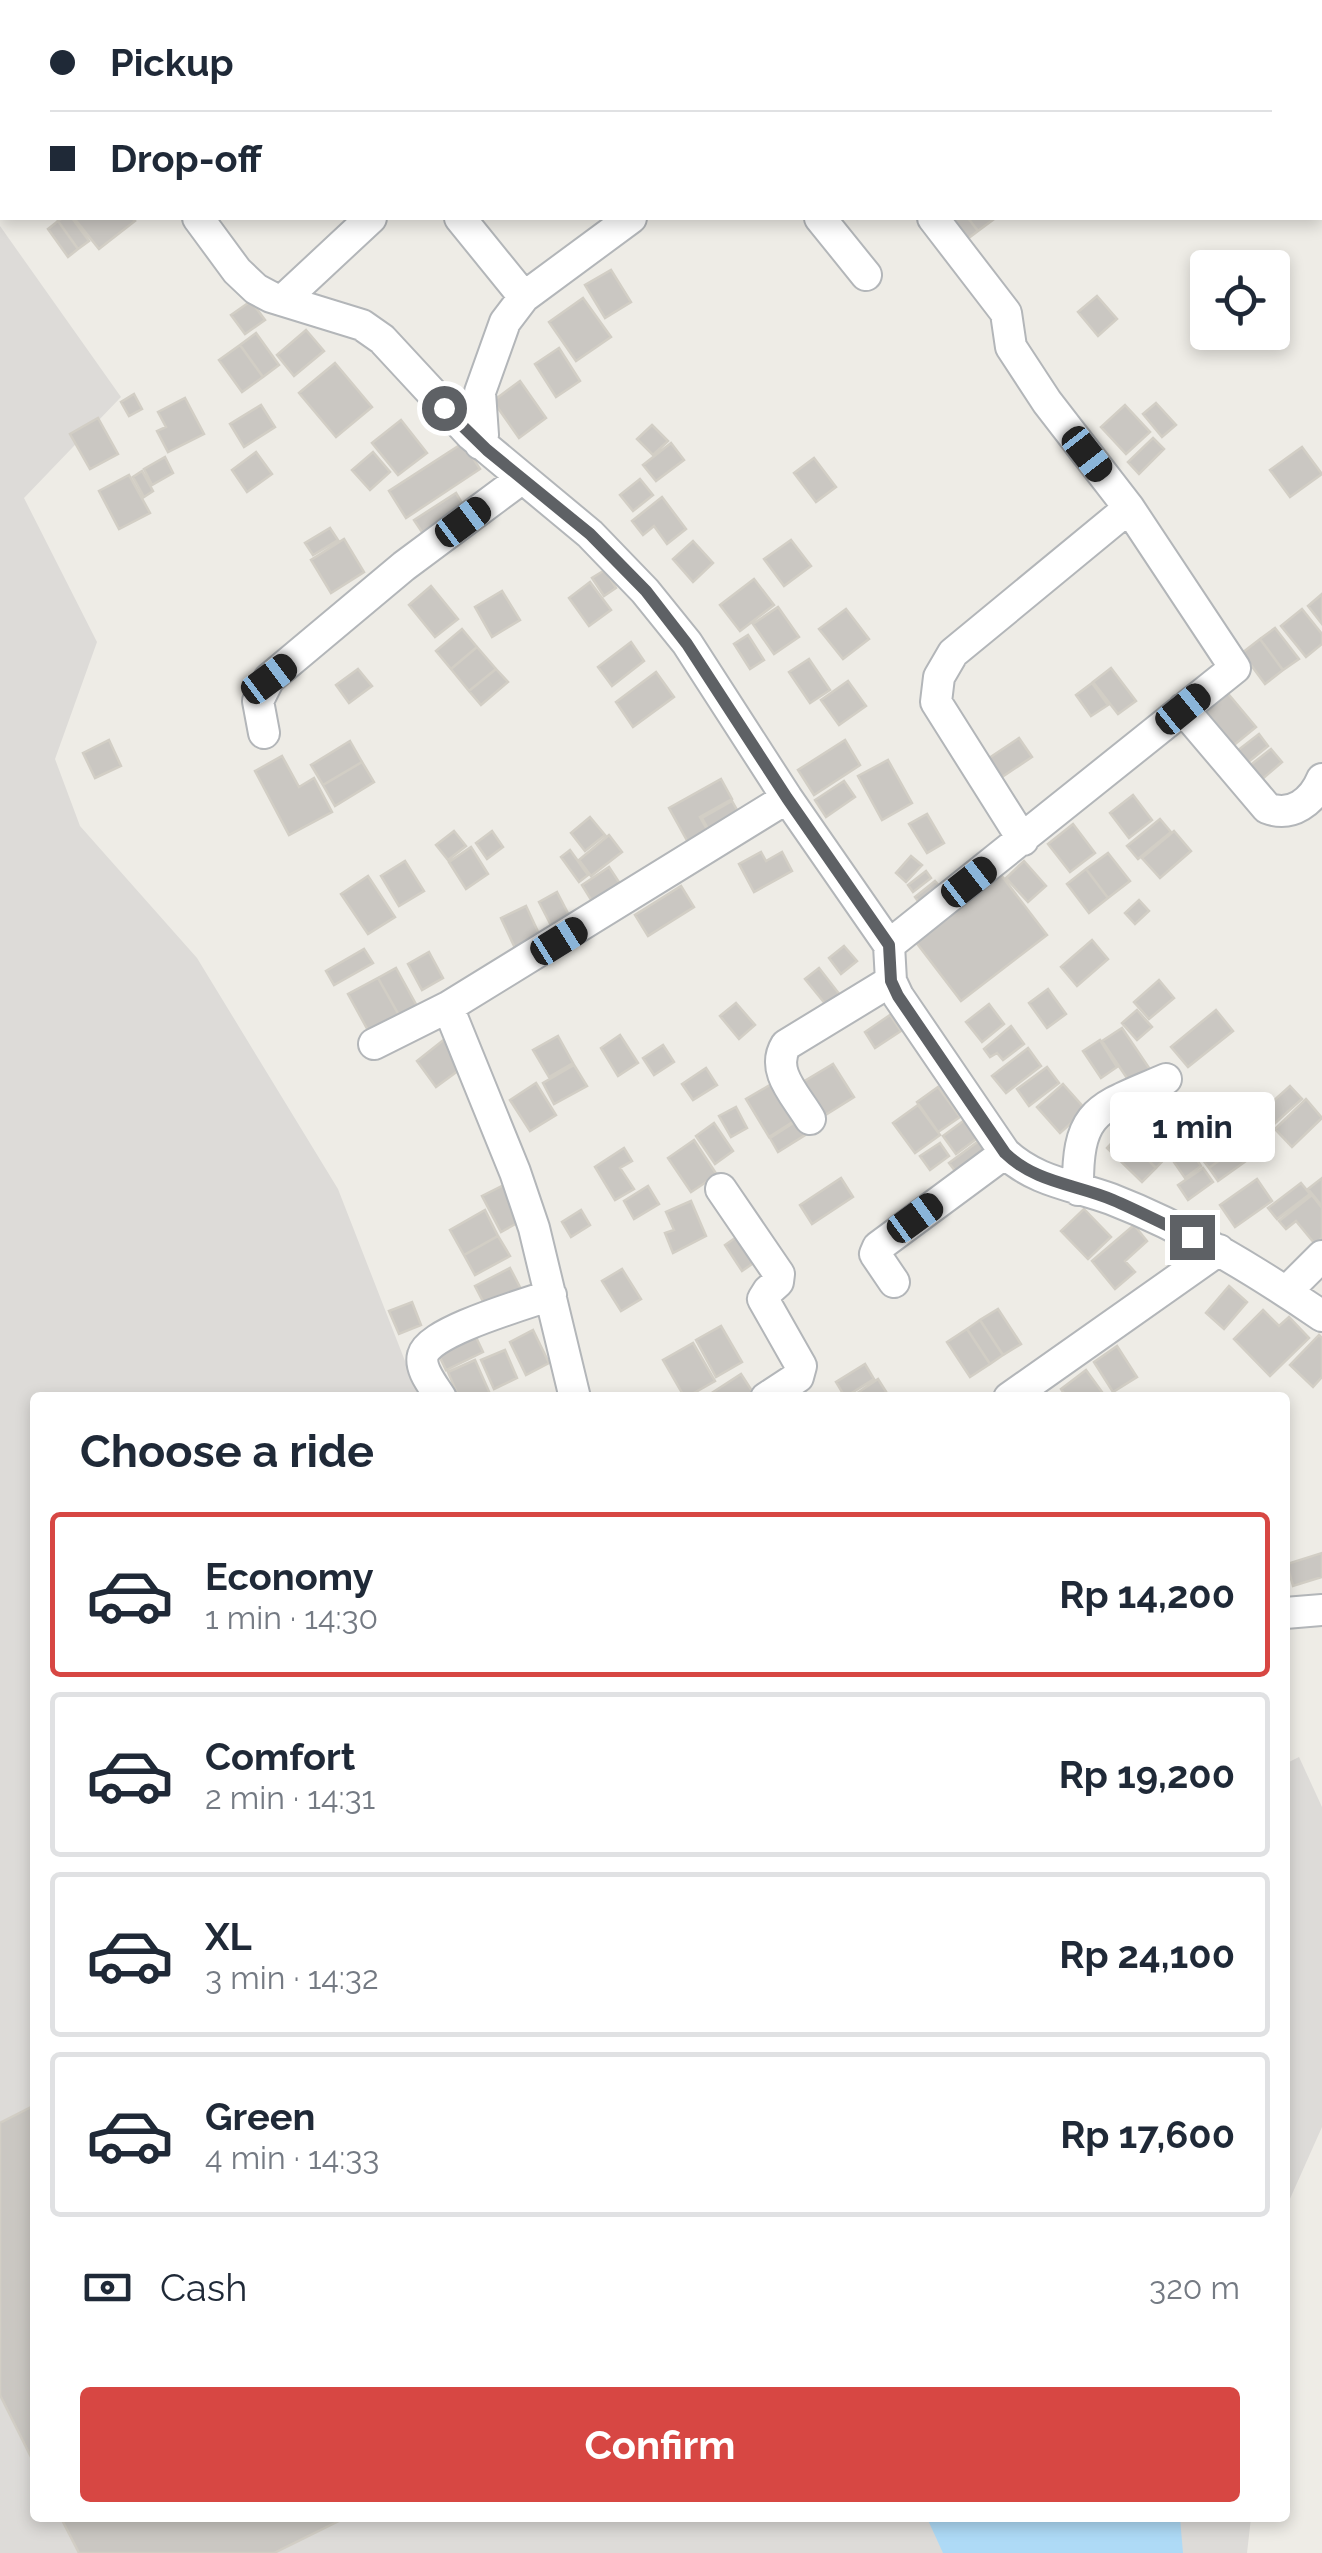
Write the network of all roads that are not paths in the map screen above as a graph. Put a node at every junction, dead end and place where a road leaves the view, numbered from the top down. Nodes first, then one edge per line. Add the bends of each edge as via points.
1 (200, 220) edge
2 (369, 220) edge
3 (462, 220) edge
4 (628, 220) edge
5 (822, 220) edge
6 (935, 220) edge
7 (866, 274) dead end
8 (524, 298) junction
9 (283, 300) junction
10 (480, 444) junction
11 (521, 479) junction
12 (1130, 508) junction
13 (1183, 709) junction
14 (264, 734) dead end
15 (1322, 779) edge
16 (787, 798) junction
17 (1023, 840) junction
18 (889, 945) junction
19 (891, 981) junction
20 (448, 1007) junction
21 (374, 1044) dead end
22 (1166, 1079) dead end
23 (810, 1119) dead end
24 (1005, 1153) junction
25 (722, 1188) dead end
26 (1078, 1190) junction
27 (1219, 1250) junction
28 (1322, 1256) edge
29 (894, 1282) dead end
30 (1286, 1292) junction
31 (551, 1296) junction
32 (1322, 1316) edge
33 (437, 1392) edge
34 (574, 1392) edge
35 (775, 1392) edge
36 (1018, 1392) edge
37 (1322, 1610) edge
38 (1290, 1613) edge

1 - 9 street via 256,289
2 - 9 street
3 - 8 street
4 - 8 street
5 - 7 street
6 - 12 street via 1006,312 1011,347 1047,402
8 - 10 street via 505,322 480,392
9 - 10 street via 362,325 382,339
10 - 11 street
11 - 14 street via 269,679 258,702
11 - 16 street via 590,534 646,591
12 - 13 street via 1235,668
12 - 17 street via 954,654 939,676 936,702
13 - 15 street via 1267,808 1278,812 1306,804
13 - 17 street
16 - 18 street
16 - 20 street
17 - 18 street
18 - 19 street
19 - 23 street via 786,1045 778,1066
19 - 24 street
20 - 21 street
20 - 31 street via 515,1172
22 - 26 street via 1095,1114 1080,1137
24 - 26 street via 1050,1182
24 - 29 street via 878,1247 879,1264
25 - 35 street via 779,1274 763,1299 801,1366 798,1377
26 - 27 street
27 - 30 street
27 - 36 street
28 - 30 street
30 - 32 street
31 - 33 street via 426,1346 421,1358
31 - 34 street
37 - 38 street

